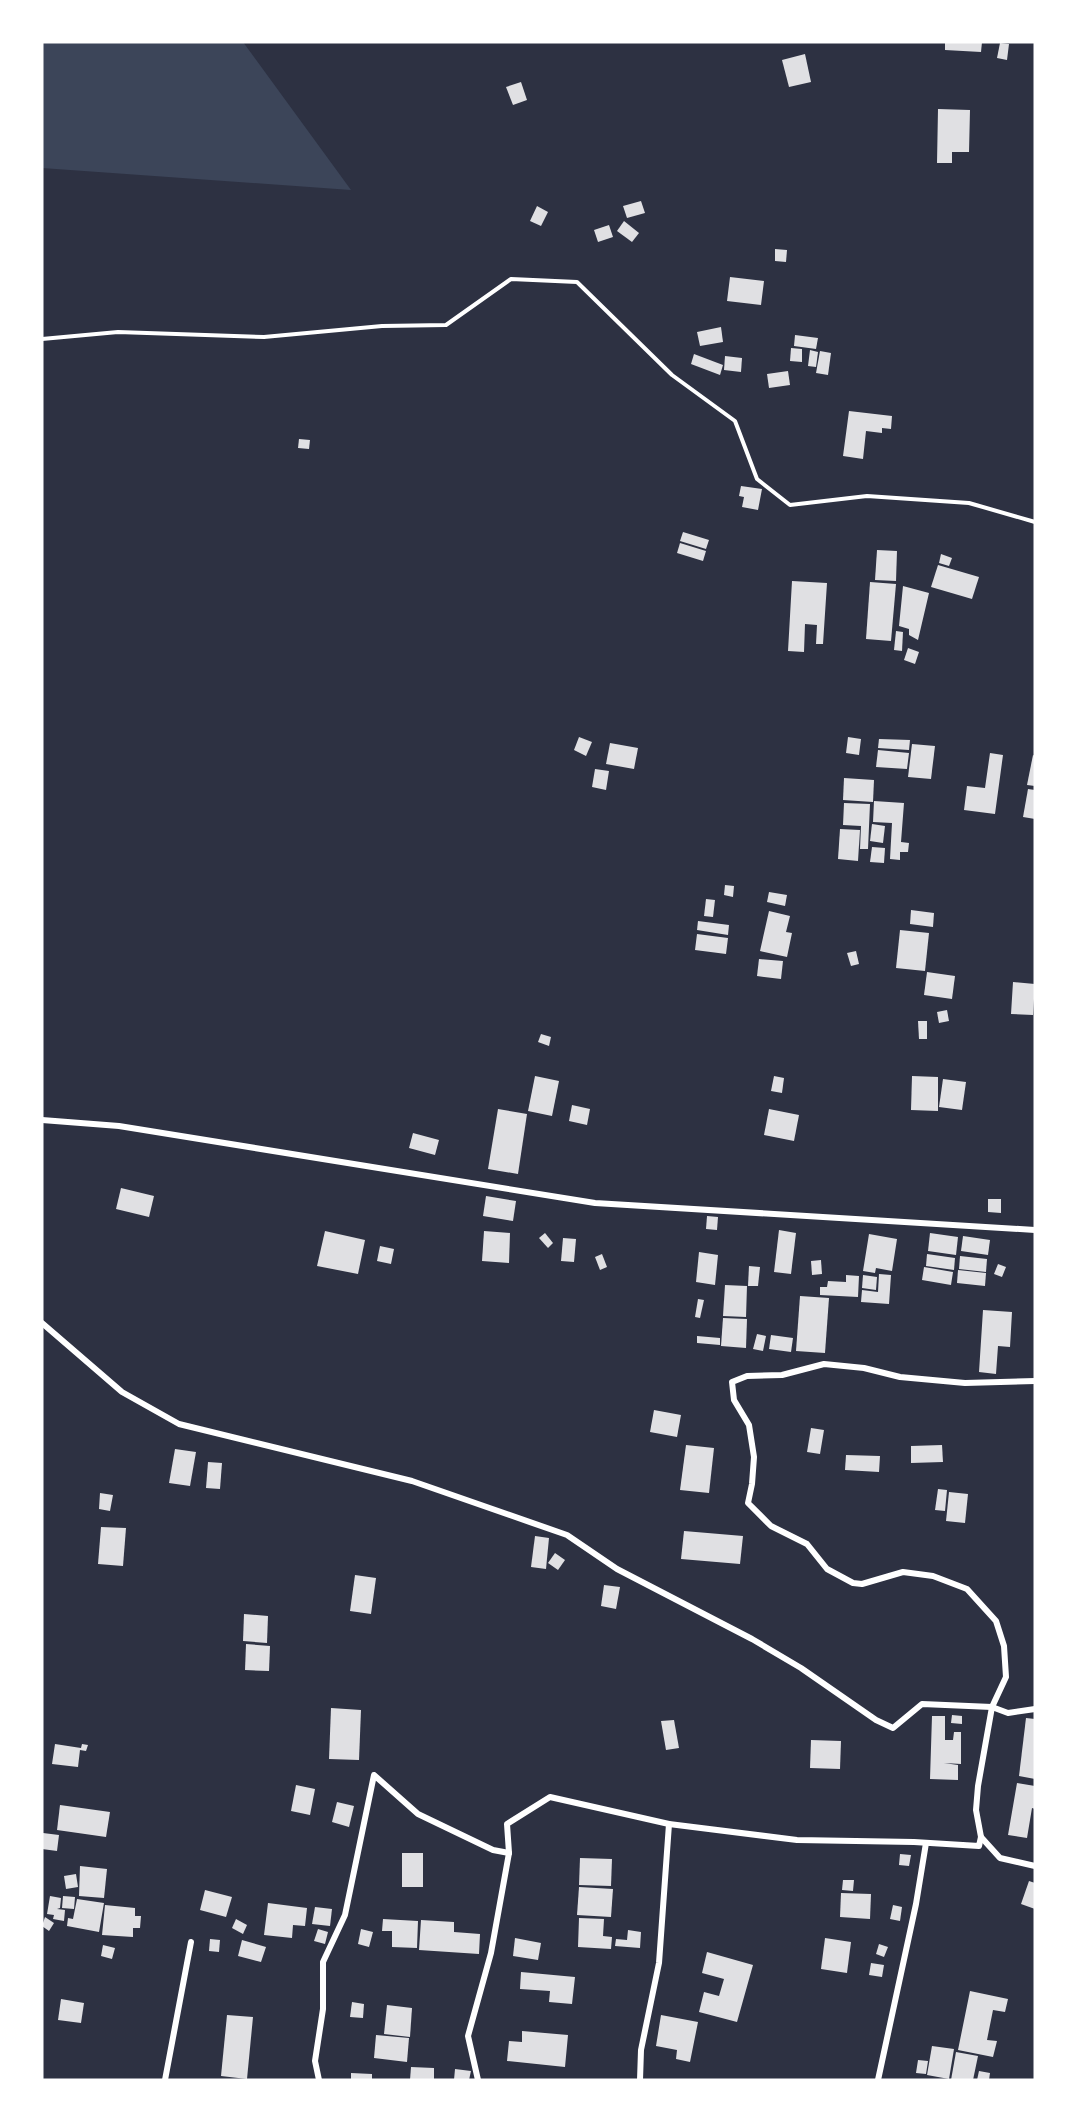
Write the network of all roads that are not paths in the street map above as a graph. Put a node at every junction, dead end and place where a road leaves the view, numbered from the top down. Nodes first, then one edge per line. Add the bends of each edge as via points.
1 (42, 1120) edge
2 (1035, 1230) edge
3 (42, 1323) edge
4 (1035, 1381) edge
5 (992, 1707) junction
6 (1035, 1709) edge
7 (669, 1824) junction
8 (981, 1837) junction
9 (926, 1843) junction
10 (508, 1853) junction
11 (1035, 1866) edge
12 (191, 1942) dead end
13 (165, 2080) edge
14 (319, 2080) edge
15 (478, 2080) edge
16 (640, 2080) edge
17 (878, 2080) edge

1 - 2 street via 119,1126 595,1203
3 - 5 street via 122,1392 179,1424 412,1481 567,1535 617,1569 801,1668 893,1728 921,1704
4 - 5 street via 965,1383 824,1364 782,1376 747,1376 732,1382 734,1400 749,1425 754,1457 748,1503 771,1526 807,1544 827,1569 853,1583 903,1572 933,1576 967,1589 996,1621 1004,1646 1006,1677
5 - 6 street via 1008,1713
5 - 8 street via 976,1810
7 - 9 street via 797,1840
7 - 10 street via 550,1797 507,1824
7 - 16 street via 658,1963 641,2050
8 - 9 street via 979,1846
8 - 11 street via 1000,1857
9 - 17 street
10 - 14 street via 493,1850 418,1814 374,1775 345,1915 323,1962 323,2009 315,2061
10 - 15 street via 491,1953 468,2036
12 - 13 street

